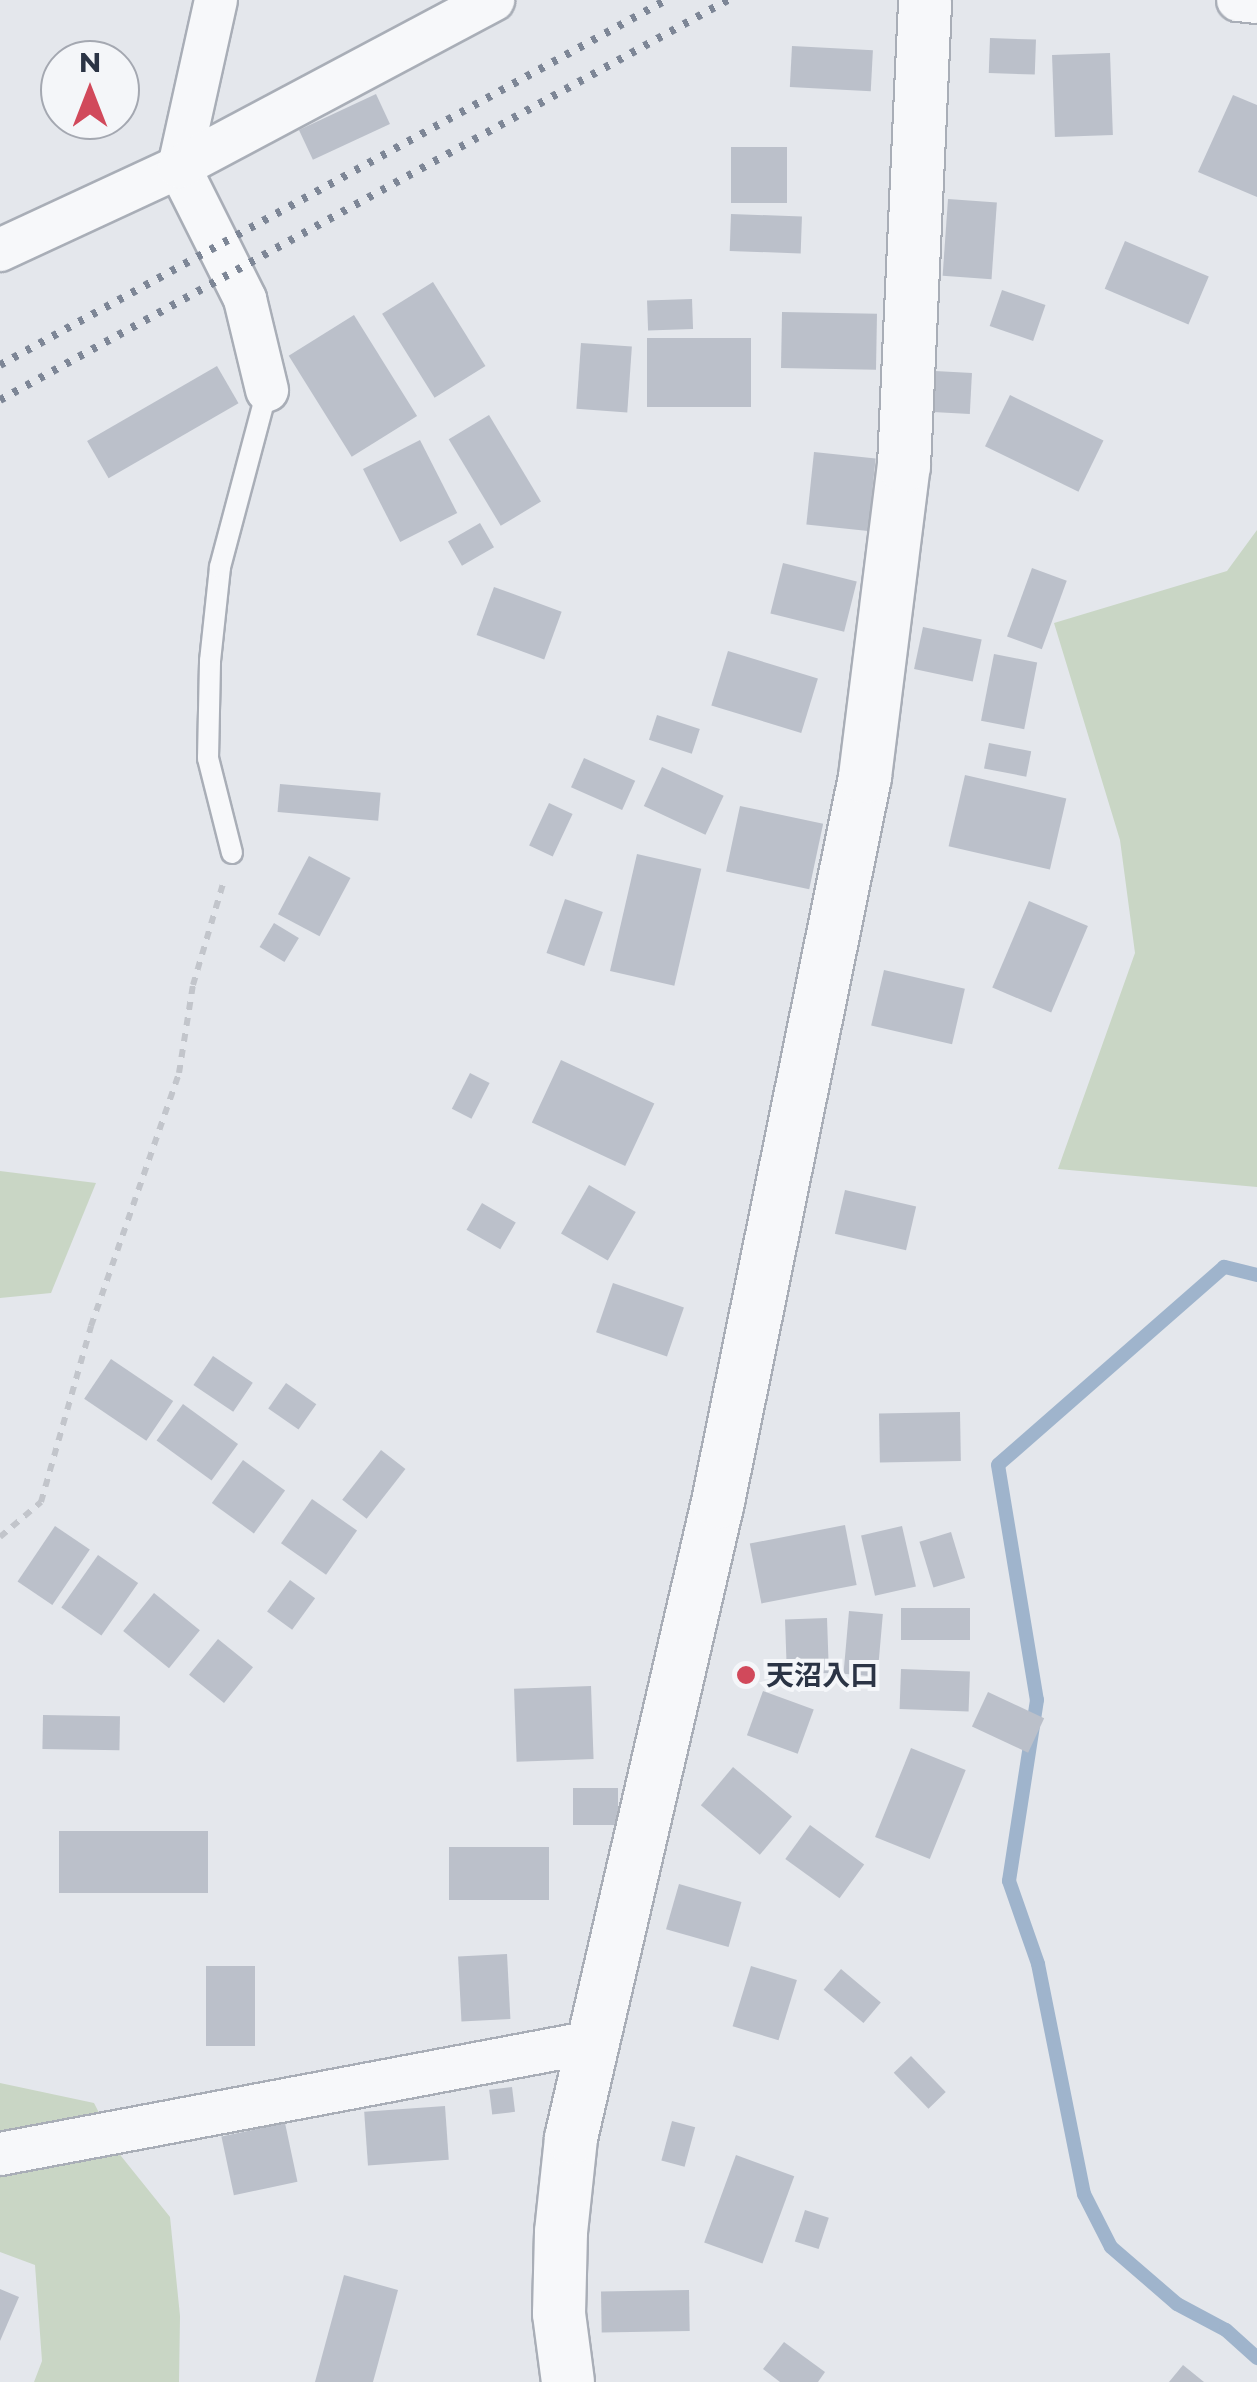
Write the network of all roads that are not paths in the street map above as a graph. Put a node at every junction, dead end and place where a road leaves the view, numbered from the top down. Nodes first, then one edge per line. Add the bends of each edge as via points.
1 (216, 0) edge
2 (492, 0) edge
3 (925, 0) edge
4 (1238, 0) edge
5 (1257, 2) edge
6 (178, 168) junction
7 (0, 250) edge
8 (267, 390) joint
9 (232, 853) road end
10 (592, 2042) junction
11 (0, 2154) edge
12 (568, 2382) edge

1 - 6 street
2 - 6 street
3 - 10 street via 904,466 865,777 718,1502
4 - 5 street
6 - 7 street
6 - 8 street via 245,298
8 - 9 lane via 220,567 210,661 208,758
10 - 11 street
10 - 12 street via 571,2138 561,2232

